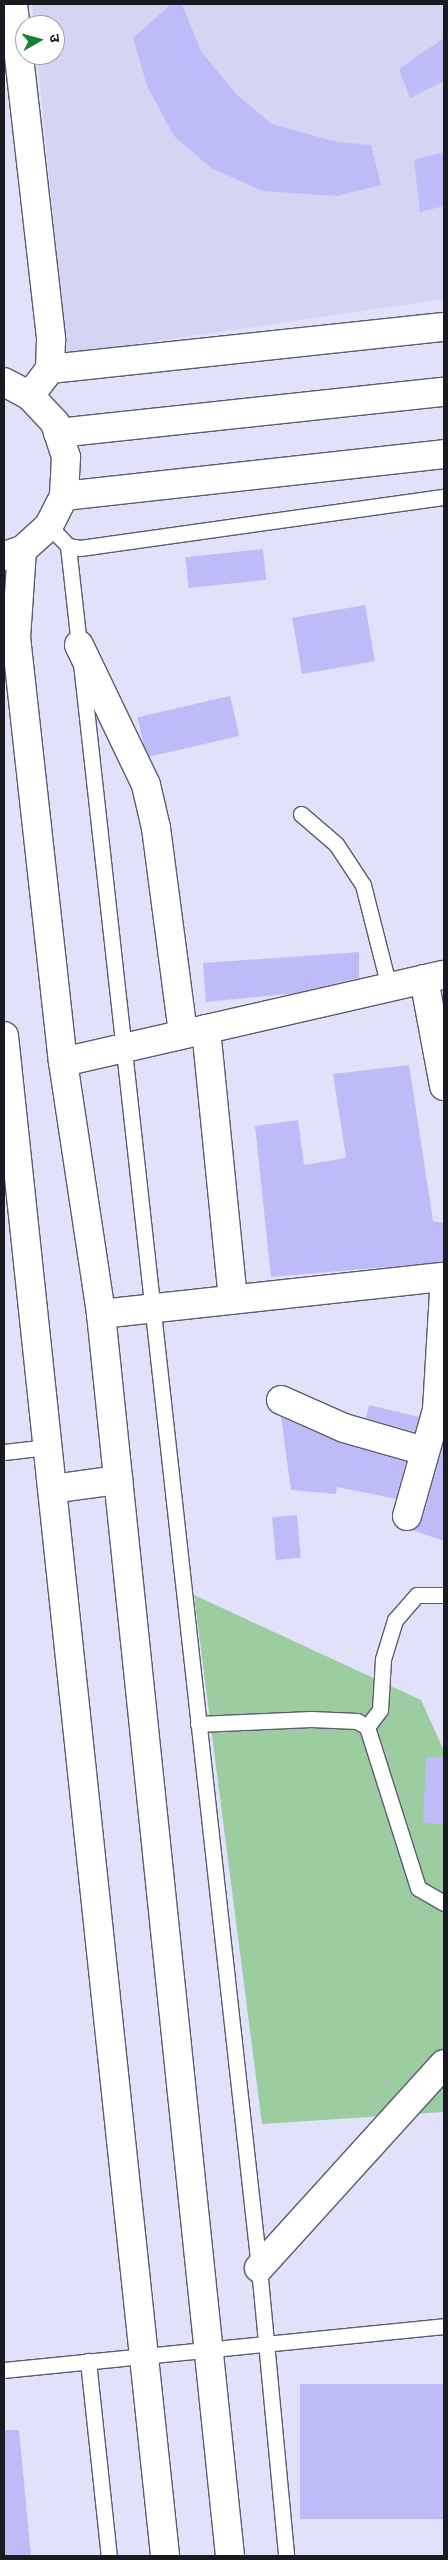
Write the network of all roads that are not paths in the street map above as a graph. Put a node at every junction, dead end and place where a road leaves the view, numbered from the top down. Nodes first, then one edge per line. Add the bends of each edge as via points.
1 (14, 4) edge
2 (444, 327) edge
3 (50, 369) junction
4 (12, 382) edge
5 (444, 392) edge
6 (58, 433) junction
7 (444, 454) edge
8 (64, 496) junction
9 (444, 497) edge
10 (49, 526) junction
11 (68, 546) junction
12 (13, 553) edge
13 (79, 645) junction
14 (300, 814) dead end
15 (434, 977) edge
16 (389, 986) junction
17 (195, 1031) junction
18 (4, 1036) edge
19 (124, 1048) junction
20 (63, 1062) junction
21 (444, 1086) edge
22 (444, 1278) edge
23 (444, 1291) edge
24 (233, 1300) junction
25 (152, 1309) junction
26 (101, 1314) junction
27 (281, 1400) dead end
28 (48, 1447) junction
29 (424, 1451) junction
30 (4, 1452) edge
31 (118, 1480) junction
32 (52, 1489) junction
33 (407, 1516) dead end
34 (444, 1595) edge
35 (198, 1724) junction
36 (368, 1727) junction
37 (444, 1903) edge
38 (444, 2064) edge
39 (259, 2268) junction
40 (444, 2326) edge
41 (266, 2346) junction
42 (208, 2350) junction
43 (144, 2354) junction
44 (88, 2361) junction
45 (4, 2370) edge
46 (109, 2556) edge
47 (166, 2556) edge
48 (230, 2556) edge
49 (286, 2556) edge

1 - 3 street via 51,340
2 - 3 street
3 - 4 street
4 - 6 street via 55,423
5 - 6 street
6 - 8 street via 66,457
7 - 8 street
8 - 10 street
9 - 11 lane via 80,548
10 - 11 lane
10 - 12 street
11 - 13 lane
12 - 20 street via 16,637
13 - 17 street via 146,785
13 - 19 lane
14 - 16 lane via 336,844 363,885
15 - 16 street
15 - 21 street
16 - 17 street
17 - 19 street
17 - 24 street
18 - 28 street
19 - 20 street
19 - 25 lane
20 - 26 street
22 - 24 street
23 - 29 street via 437,1410
24 - 25 street
25 - 26 street
25 - 35 lane
26 - 31 street
27 - 29 street via 344,1428
28 - 30 lane
28 - 32 street
29 - 33 street
31 - 32 street
31 - 42 street
32 - 43 street
34 - 36 lane via 416,1595 395,1620 383,1658 380,1710
35 - 36 lane via 311,1719 357,1722
35 - 39 lane
36 - 37 lane via 418,1888
38 - 39 street
39 - 41 lane
40 - 41 lane
41 - 42 lane
41 - 49 lane
42 - 43 lane
42 - 48 street
43 - 44 lane
43 - 47 street
44 - 45 lane
44 - 46 lane

